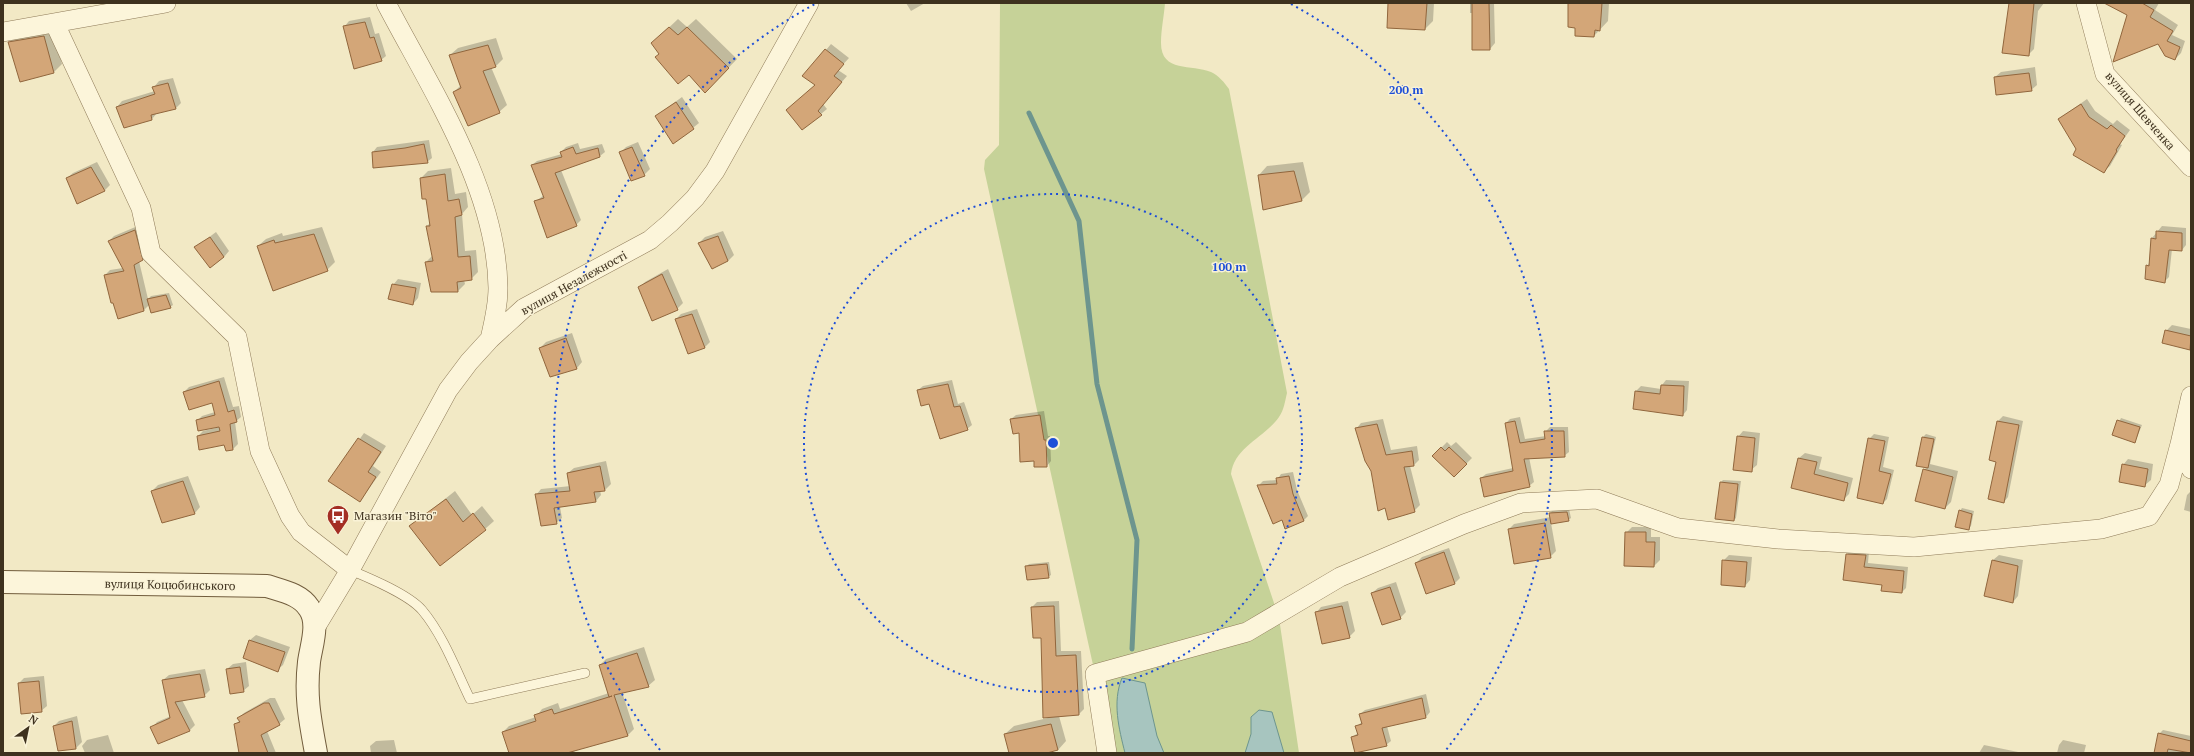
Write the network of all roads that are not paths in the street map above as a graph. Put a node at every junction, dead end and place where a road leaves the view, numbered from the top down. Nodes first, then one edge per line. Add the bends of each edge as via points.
1 (166, 3) edge
2 (386, 3) edge
3 (809, 3) edge
4 (2086, 3) edge
5 (77, 11) edge
6 (55, 24) junction
7 (3, 32) edge
8 (2191, 167) edge
9 (490, 339) junction
10 (2191, 396) edge
11 (2180, 444) junction
12 (2191, 468) edge
13 (350, 570) junction
14 (3, 582) edge
15 (315, 628) junction
16 (585, 673) dead end
17 (316, 753) edge
18 (1107, 753) edge

1 - 5 street
2 - 9 street via 470,164 492,232 498,288 497,310
3 - 9 street, вулиця Незалежності via 715,171 694,198 650,240 524,308
4 - 8 street, вулиця Шевченка via 2105,74
5 - 6 street
6 - 7 street
6 - 13 street via 141,208 151,253 237,337 260,451 290,516 301,532
9 - 13 street, вулиця Незалежності via 448,390
10 - 11 street
11 - 12 street
11 - 18 street via 2169,485 2149,516 2101,529 1914,547 1778,539 1678,528 1597,499 1521,503 1464,524 1340,577 1247,632 1095,674
13 - 15 street, вулиця Незалежності
13 - 16 lane via 389,587 421,609 438,634 470,699
14 - 15 street, вулиця Коцюбинського via 267,586 296,595 310,608
15 - 17 street, вулиця Незалежності via 306,700

